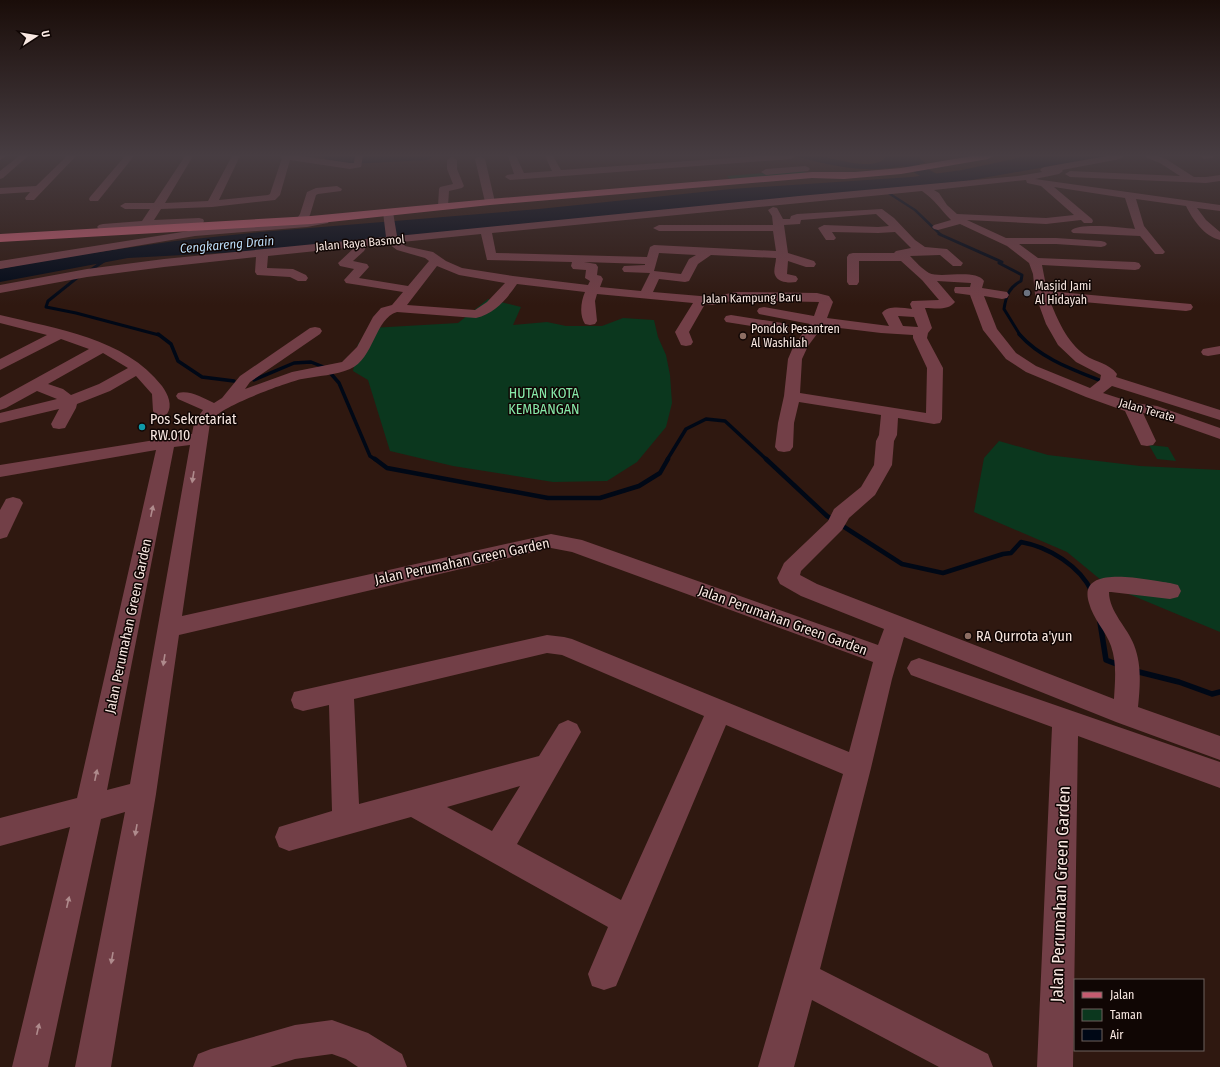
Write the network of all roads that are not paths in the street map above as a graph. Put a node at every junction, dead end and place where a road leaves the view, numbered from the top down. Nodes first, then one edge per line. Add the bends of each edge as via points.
1 (125, 206) dead end
2 (157, 206) junction
3 (163, 206) edge
4 (308, 206) edge
5 (444, 206) edge
6 (506, 206) edge
7 (729, 206) edge
8 (769, 206) edge
9 (858, 206) edge
10 (942, 206) edge
11 (1069, 206) edge
12 (1133, 206) edge
13 (1191, 206) edge
14 (1203, 206) edge
15 (1220, 208) edge
16 (864, 212) junction
17 (660, 213) junction
18 (389, 216) junction
19 (255, 217) dead end
20 (1082, 217) junction
21 (956, 218) junction
22 (1014, 218) junction
23 (306, 220) junction
24 (324, 221) junction
25 (146, 224) junction
26 (779, 225) junction
27 (103, 227) dead end
28 (938, 227) dead end
29 (898, 228) junction
30 (1101, 230) junction
31 (486, 231) junction
32 (1047, 233) junction
33 (1143, 233) junction
34 (1220, 237) edge
35 (0, 238) edge
36 (830, 238) dead end
37 (392, 240) junction
38 (677, 240) dead end
39 (1006, 241) junction
40 (362, 243) junction
41 (1082, 243) junction
42 (1101, 244) dead end
43 (922, 251) junction
44 (1159, 252) dead end
45 (262, 253) junction
46 (654, 253) junction
47 (707, 253) junction
48 (782, 255) junction
49 (551, 257) junction
50 (904, 257) junction
51 (579, 258) junction
52 (436, 260) junction
53 (957, 263) dead end
54 (1074, 263) junction
55 (810, 264) dead end
56 (1105, 264) junction
57 (0, 265) edge
58 (1135, 266) dead end
59 (628, 269) dead end
60 (1051, 271) junction
61 (302, 278) dead end
62 (926, 278) junction
63 (792, 279) dead end
64 (513, 280) junction
65 (853, 282) dead end
66 (561, 285) junction
67 (537, 287) junction
68 (0, 289) edge
69 (412, 290) junction
70 (593, 290) junction
71 (960, 290) dead end
72 (975, 291) junction
73 (1041, 294) junction
74 (1002, 295) dead end
75 (553, 297) dead end
76 (639, 297) junction
77 (701, 300) junction
78 (768, 306) junction
79 (1186, 307) dead end
80 (397, 308) junction
81 (918, 308) junction
82 (731, 319) dead end
83 (7, 321) edge
84 (590, 321) dead end
85 (816, 326) junction
86 (0, 329) edge
87 (896, 329) dead end
88 (316, 331) dead end
89 (921, 332) junction
90 (60, 334) junction
91 (686, 342) dead end
92 (103, 347) junction
93 (0, 365) edge
94 (137, 369) junction
95 (34, 385) junction
96 (1102, 386) junction
97 (184, 396) dead end
98 (792, 396) junction
99 (69, 402) junction
100 (0, 405) edge
101 (221, 405) junction
102 (1132, 408) junction
103 (161, 411) dead end
104 (890, 412) junction
105 (1220, 415) edge
106 (0, 418) edge
107 (59, 424) dead end
108 (1220, 434) edge
109 (199, 438) junction
110 (1147, 441) dead end
111 (166, 443) junction
112 (784, 447) dead end
113 (0, 471) edge
114 (13, 503) dead end
115 (0, 532) edge
116 (1170, 590) dead end
117 (897, 625) junction
118 (169, 628) junction
119 (885, 657) junction
120 (919, 668) dead end
121 (342, 691) junction
122 (303, 700) dead end
123 (719, 711) junction
124 (1125, 714) junction
125 (1065, 720) junction
126 (568, 732) dead end
127 (1220, 748) edge
128 (548, 766) junction
129 (858, 768) junction
130 (1220, 775) edge
131 (142, 794) junction
132 (412, 803) junction
133 (89, 808) junction
134 (346, 821) junction
135 (0, 832) edge
136 (289, 837) dead end
137 (498, 849) junction
138 (628, 920) junction
139 (604, 974) dead end
140 (802, 978) junction
141 (30, 1067) edge
142 (93, 1067) edge
143 (211, 1067) edge
144 (389, 1067) edge
145 (776, 1067) edge
146 (975, 1067) edge
147 (1055, 1067) edge

1 - 2 street
2 - 3 street
2 - 25 street
4 - 23 street
5 - 18 main road
6 - 18 main road
7 - 17 street, Jalan Raya Basmol
8 - 26 street via 777,216
9 - 16 street
10 - 21 street
11 - 20 street
12 - 33 street
13 - 34 street via 1205,227
14 - 15 street
16 - 26 street via 797,217 796,222
16 - 29 street via 880,212
17 - 31 street, Jalan Raya Basmol
17 - 46 street
18 - 23 main road
18 - 24 main road
18 - 37 street
19 - 25 street
20 - 30 street
20 - 32 street
21 - 22 street
21 - 28 street
21 - 39 street
22 - 32 street
22 - 32 street
23 - 24 main road
23 - 35 main road
24 - 57 street via 195,233
25 - 27 street
26 - 46 street via 709,229
26 - 48 street
29 - 36 street via 824,228
29 - 43 street
30 - 32 street
30 - 33 street
31 - 37 street, Jalan Raya Basmol
31 - 49 street via 491,257
32 - 39 street
32 - 41 street via 1068,242
32 - 54 street
33 - 44 street
37 - 40 street, Jalan Raya Basmol
37 - 52 street, Jalan Kampung Baru via 401,248 429,255
38 - 46 street
39 - 60 street
40 - 45 street, Jalan Raya Basmol
40 - 69 street via 360,249 344,263 363,267 350,280
41 - 42 street
41 - 56 street
43 - 50 street via 900,253
43 - 53 street via 943,251
45 - 61 street via 261,272 294,273
45 - 68 street, Jalan Raya Basmol via 164,263
46 - 47 street
46 - 47 street via 685,278 693,262
46 - 51 street
46 - 59 street
46 - 76 street
47 - 48 street
48 - 55 street via 791,256 797,262
48 - 63 street via 781,275
49 - 51 street
49 - 67 street via 549,271
50 - 62 street
50 - 65 street via 853,257
51 - 70 street via 577,266 592,268 591,278 597,279
52 - 64 street, Jalan Kampung Baru via 478,276
52 - 69 street
54 - 56 street
54 - 60 street
56 - 58 street
60 - 73 street, Jalan Terate
62 - 72 street via 976,280 978,281
62 - 81 street via 948,302
64 - 67 street, Jalan Kampung Baru
64 - 80 street via 505,292 476,314
66 - 67 street, Jalan Kampung Baru
66 - 70 street, Jalan Kampung Baru
66 - 75 street
69 - 80 street
70 - 76 street, Jalan Kampung Baru
70 - 84 street via 588,302
71 - 72 street
72 - 74 street
72 - 96 street via 990,330 1011,356 1031,369
73 - 79 street
73 - 96 street, Jalan Terate via 1065,345 1080,359 1109,374
76 - 77 street, Jalan Kampung Baru
77 - 78 street, Jalan Kampung Baru via 712,301 736,296
77 - 91 street via 682,332
78 - 85 street
78 - 85 street, Jalan Kampung Baru via 817,297 824,299 826,302
80 - 101 street via 385,312 363,349 347,365 297,375
81 - 87 street via 891,312
81 - 89 street via 925,328
82 - 85 street
83 - 86 street
83 - 90 street
85 - 89 street
85 - 98 street, Jalan Kampung Baru via 801,345 795,360
88 - 101 street via 244,379
89 - 104 street via 920,338 935,368 934,419
90 - 92 street
90 - 93 street
92 - 94 street
92 - 95 street
94 - 99 street via 112,386
94 - 103 street via 160,394
95 - 99 street via 59,393
95 - 100 street
96 - 102 street, Jalan Terate
96 - 105 street
97 - 101 street
98 - 104 street
98 - 112 street, Jalan Kampung Baru
99 - 106 street
99 - 107 street
101 - 109 street via 205,416
102 - 108 street, Jalan Terate via 1151,409
102 - 110 street
104 - 117 street via 883,466 868,491 791,568 788,578 809,590
109 - 111 street
109 -> 118 street
111 - 113 street
133 -> 111 street, Jalan Perumahan Green Garden
114 - 115 street
116 - 124 street via 1111,584 1098,590 1098,602 1124,648
117 - 119 street, Jalan Perumahan Green Garden
117 - 124 street
118 - 119 street, Jalan Perumahan Green Garden via 552,541 575,545
118 -> 131 street
119 - 129 street, Jalan Perumahan Green Garden
120 - 125 street
121 - 122 street
121 - 123 street via 556,644
121 - 134 street
123 - 129 street
123 - 138 street
124 - 127 street
125 - 130 street
125 - 147 street, Jalan Perumahan Green Garden
126 - 128 street
128 - 132 street
128 - 137 street
129 - 140 street, Jalan Perumahan Green Garden
131 - 133 street
131 -> 142 street
132 - 134 street
132 - 137 street
133 - 135 street
141 -> 133 street, Jalan Perumahan Green Garden
134 - 136 street
137 - 138 street
138 - 139 street
140 - 145 street, Jalan Perumahan Green Garden
140 - 146 street
143 - 144 street via 295,1042 332,1038 356,1046

